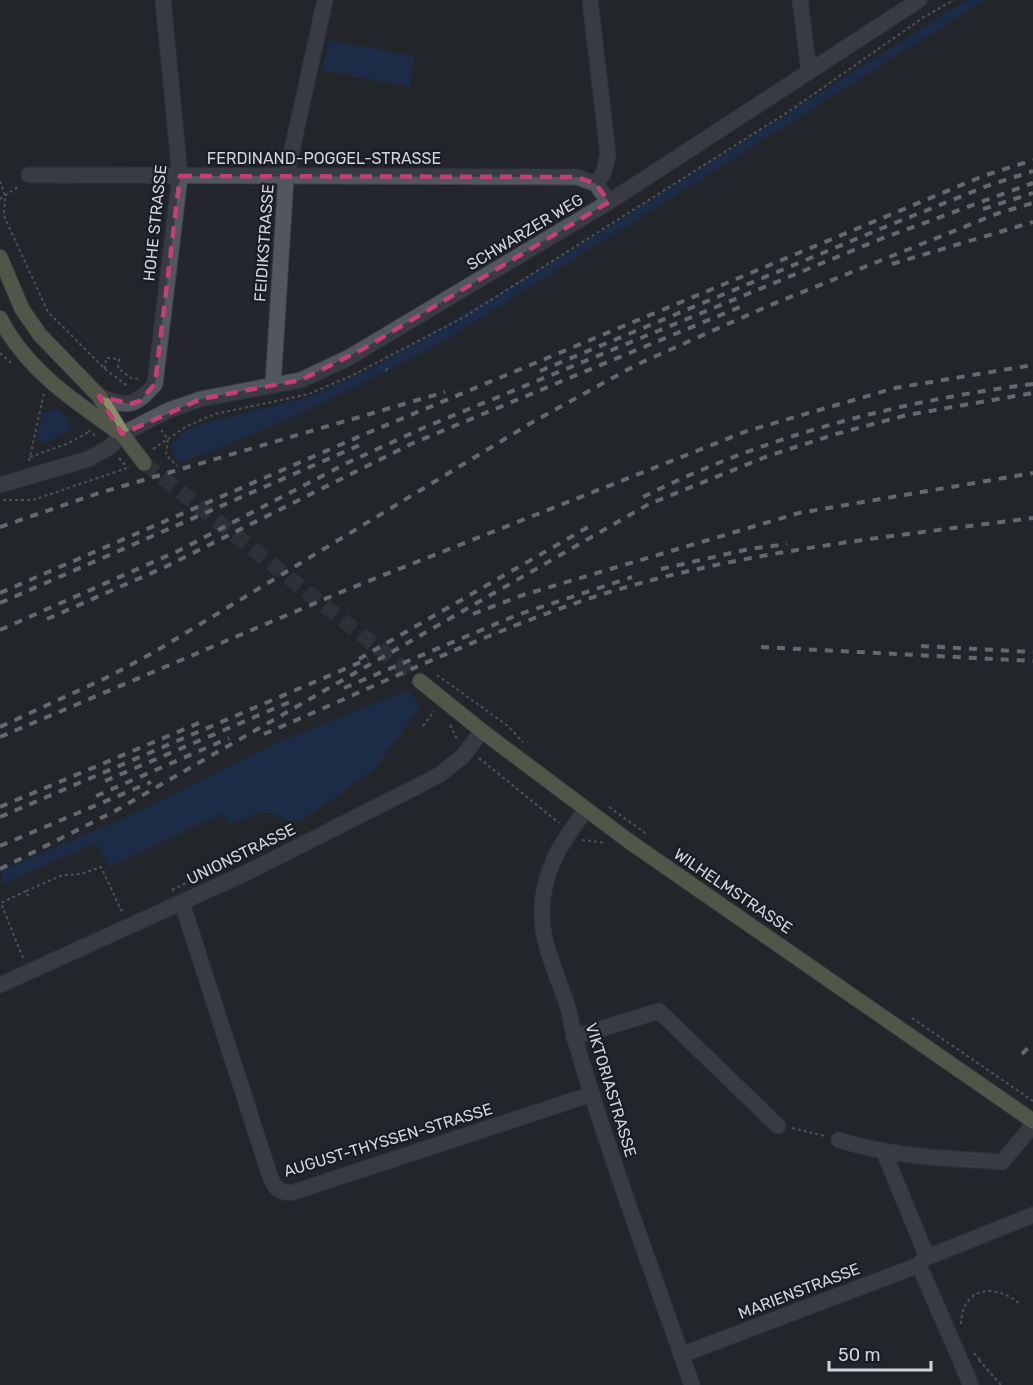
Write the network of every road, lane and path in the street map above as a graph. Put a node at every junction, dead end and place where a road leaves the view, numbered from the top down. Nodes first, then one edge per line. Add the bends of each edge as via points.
1 (163, 0) edge
2 (325, 0) edge
3 (590, 0) edge
4 (800, 0) edge
5 (919, 0) edge
6 (809, 71) junction
7 (29, 175) joint
8 (180, 176) junction
9 (286, 177) junction
10 (0, 181) edge
11 (596, 184) junction
12 (5, 196) junction
13 (0, 199) edge
14 (609, 202) junction
15 (0, 257) edge
16 (0, 318) edge
17 (387, 366) dead end
18 (105, 369) junction
19 (386, 371) dead end
20 (47, 379) junction
21 (126, 384) junction
22 (273, 385) junction
23 (99, 396) junction
24 (140, 401) junction
25 (152, 418) junction
26 (90, 431) dead end
27 (122, 434) junction
28 (30, 457) junction
29 (144, 463) tunnel mouth
30 (177, 465) dead end
31 (129, 468) dead end
32 (23, 480) junction
33 (0, 485) edge
34 (0, 500) edge
35 (437, 675) dead end
36 (420, 681) tunnel mouth
37 (442, 699) junction
38 (423, 726) dead end
39 (482, 731) junction
40 (529, 747) dead end
41 (601, 801) dead end
42 (586, 810) junction
43 (656, 841) dead end
44 (239, 857) dead end
45 (26, 891) junction
46 (167, 892) dead end
47 (28, 896) dead end
48 (0, 903) edge
49 (182, 903) junction
50 (126, 911) dead end
51 (29, 972) junction
52 (0, 985) edge
53 (906, 1014) dead end
54 (574, 1037) junction
55 (592, 1094) junction
56 (1033, 1101) edge
57 (1033, 1121) edge
58 (1033, 1125) edge
59 (778, 1126) joint
60 (839, 1140) joint
61 (884, 1152) junction
62 (1033, 1215) edge
63 (923, 1261) junction
64 (1020, 1304) dead end
65 (962, 1331) dead end
66 (971, 1348) dead end
67 (681, 1355) junction
68 (980, 1360) junction
69 (968, 1378) edge
70 (692, 1385) edge
71 (1001, 1385) edge

1 - 8 street, HOHE STRASSE
2 - 9 street, FEIDIKSTRASSE
3 - 11 street via 608,154
4 - 6 street
5 - 6 street, SCHWARZER WEG
6 - 14 street, SCHWARZER WEG
7 - 8 street, FERDINAND-POGGEL-STRASSE
7 - 12 path
8 - 9 street, FERDINAND-POGGEL-STRASSE
8 - 24 street, HOHE STRASSE via 155,384
9 - 11 street, FERDINAND-POGGEL-STRASSE via 576,177
9 - 22 street, FEIDIKSTRASSE
10 - 12 path
11 - 14 street
12 - 13 path
12 - 18 path via 4,216 48,312
14 - 22 street, SCHWARZER WEG via 348,358 302,380
15 - 23 main road via 22,309 40,335
16 - 20 main road via 31,364
17 - 19 path
18 - 21 path
18 - 21 path via 106,358 119,359 118,368 141,380
20 - 27 main road
20 - 28 path
21 - 24 path
22 - 25 street, SCHWARZER WEG via 201,399
23 - 24 street via 116,403
23 - 27 main road
25 - 27 street, SCHWARZER WEG
25 - 30 path via 168,440 166,455
26 - 28 path
27 - 29 main road
27 - 32 street, SCHWARZER WEG via 110,447 88,459
28 - 32 path
31 - 34 path via 33,500
32 - 33 street, SCHWARZER WEG
35 - 40 path via 508,726
36 - 37 main road, WILHELMSTRASSE
37 - 38 path
37 - 39 main road, WILHELMSTRASSE
39 - 42 main road, WILHELMSTRASSE
39 - 49 street, UNIONSTRASSE via 463,756 440,775
41 - 43 path
42 - 54 street, VIKTORIASTRASSE via 549,867 543,891 547,945
42 - 57 main road, WILHELMSTRASSE
44 - 46 path
45 - 47 path
45 - 48 path
45 - 50 path via 63,875 82,876 101,867 121,909
48 - 51 path
49 - 51 street, UNIONSTRASSE
49 - 55 street, AUGUST-THYSSEN-STRASSE via 267,1167 274,1186 281,1192 291,1193
51 - 52 street, UNIONSTRASSE
53 - 56 path
54 - 55 street, VIKTORIASTRASSE
54 - 59 street via 659,1011
55 - 67 street, VIKTORIASTRASSE
58 - 61 street via 1002,1162
59 - 60 path
60 - 61 street
61 - 63 street
62 - 63 street, MARIENSTRASSE
63 - 67 street, MARIENSTRASSE
63 - 69 street
64 - 65 path via 1008,1294 996,1291 977,1294 965,1304
66 - 68 path
67 - 70 street, VIKTORIASTRASSE
68 - 69 path
68 - 71 path

